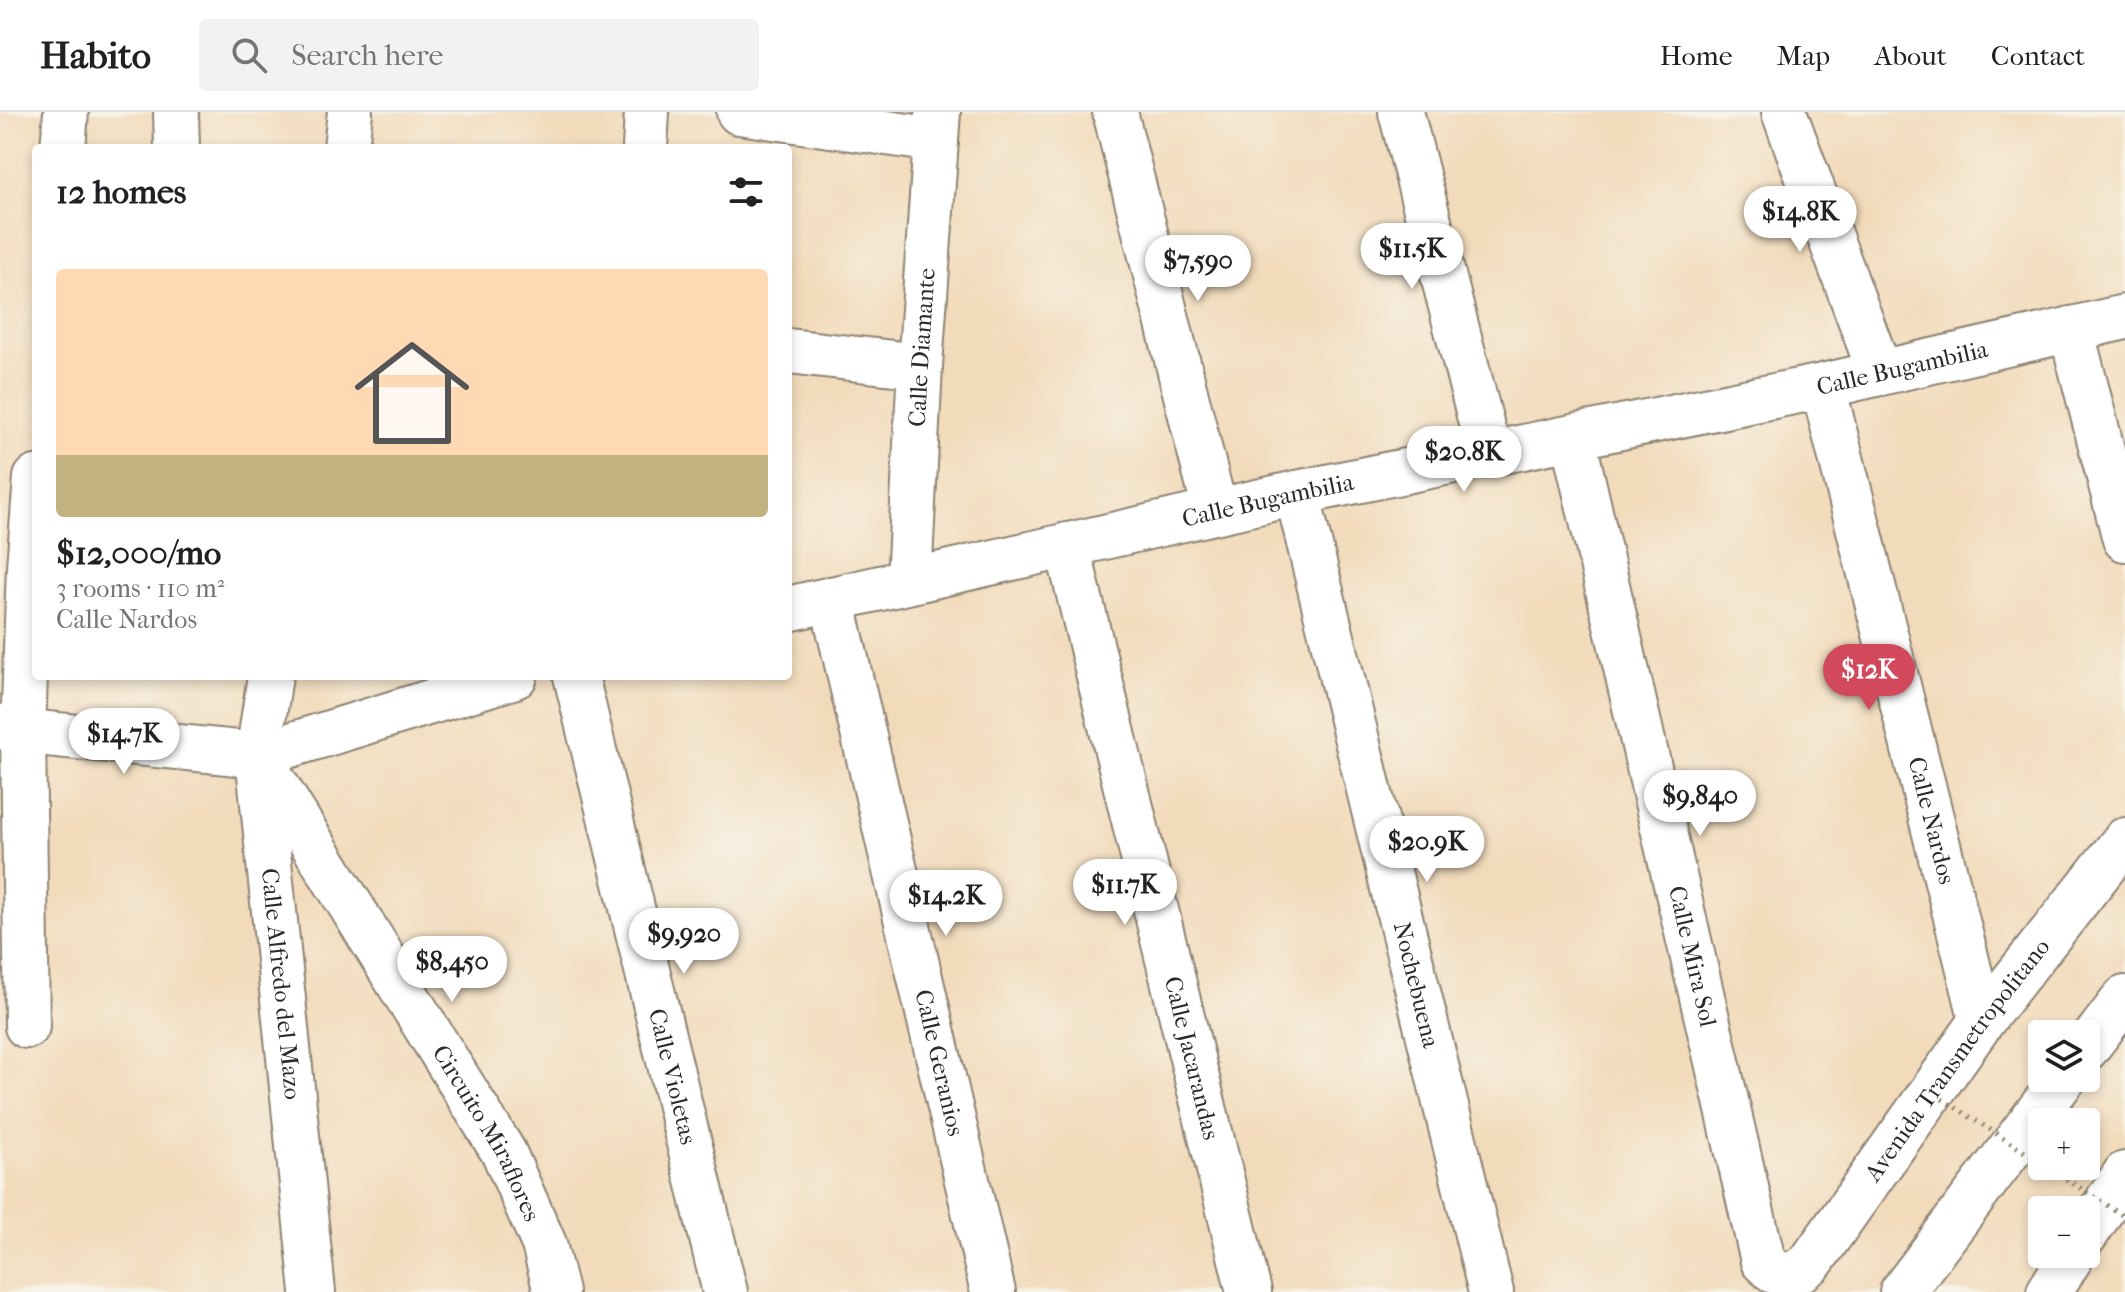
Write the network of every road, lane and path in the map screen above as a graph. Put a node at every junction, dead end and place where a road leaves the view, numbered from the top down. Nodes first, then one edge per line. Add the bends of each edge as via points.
1 (66, 112) edge
2 (176, 112) edge
3 (350, 112) edge
4 (647, 112) edge
5 (739, 112) edge
6 (1115, 112) edge
7 (1401, 112) edge
8 (1784, 112) edge
9 (937, 126) edge
10 (63, 144) edge
11 (177, 144) edge
12 (346, 144) edge
13 (645, 144) edge
14 (2125, 317) edge
15 (2071, 329) junction
16 (792, 351) edge
17 (920, 366) junction
18 (1880, 373) junction
19 (1823, 386) junction
20 (1573, 438) junction
21 (1489, 454) junction
22 (1297, 493) junction
23 (32, 494) edge
24 (1215, 511) junction
25 (2125, 539) edge
26 (1067, 545) junction
27 (14, 565) edge
28 (909, 581) junction
29 (832, 599) junction
30 (792, 608) edge
31 (269, 680) edge
32 (502, 680) edge
33 (577, 680) edge
34 (12, 730) edge
35 (258, 755) junction
36 (2125, 840) edge
37 (2125, 998) edge
38 (1982, 1021) junction
39 (27, 1026) dead end
40 (2100, 1031) edge
41 (2053, 1092) edge
42 (1942, 1099) dead end
43 (2028, 1155) edge
44 (2125, 1174) edge
45 (2067, 1180) edge
46 (2100, 1212) edge
47 (2125, 1217) edge
48 (2064, 1268) edge
49 (1786, 1276) joint
50 (313, 1292) edge
51 (556, 1292) edge
52 (725, 1292) edge
53 (993, 1292) edge
54 (1249, 1292) edge
55 (1491, 1292) edge
56 (1902, 1292) edge
57 (2049, 1292) edge

1 - 10 main road
2 - 11 main road
3 - 12 main road
4 - 13 main road
5 - 9 main road
6 - 24 main road
7 - 21 main road
8 - 18 main road
9 - 17 main road, Calle Diamante
14 - 15 main road, Calle Bugambilia
15 - 18 main road, Calle Bugambilia
15 - 25 main road
16 - 17 main road
17 - 28 main road, Calle Diamante
18 - 19 main road, Calle Bugambilia
19 - 20 main road, Calle Bugambilia
19 - 38 main road, Calle Nardos
20 - 21 main road, Calle Bugambilia
20 - 49 main road, Calle Mira Sol via 1763,1261
21 - 22 main road, Calle Bugambilia
22 - 24 main road, Calle Bugambilia
22 - 55 main road, Nochebuena
23 - 27 main road
24 - 26 main road, Calle Bugambilia
26 - 28 main road, Calle Bugambilia
26 - 54 main road, Calle Jacarandas
27 - 34 main road
28 - 29 main road, Calle Bugambilia
29 - 30 main road, Calle Bugambilia
29 - 53 main road, Calle Geranios
31 - 35 main road, Calle Alfredo del Mazo
32 - 35 main road
33 - 52 main road, Calle Violetas
34 - 35 main road
34 - 39 main road
35 - 50 main road, Calle Alfredo del Mazo
35 - 51 main road, Circuito Miraflores via 504,1153 544,1244
36 - 38 main road, Avenida Transmetropolitano
37 - 40 main road
38 - 49 main road, Avenida Transmetropolitano via 1811,1262
41 - 56 main road
42 - 43 path, bridge
44 - 46 main road
45 - 47 path, bridge
48 - 57 main road

